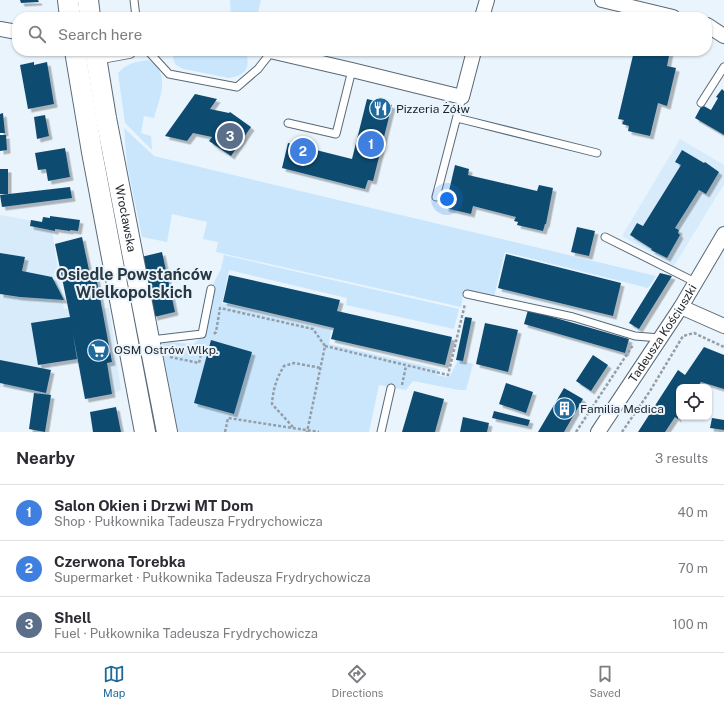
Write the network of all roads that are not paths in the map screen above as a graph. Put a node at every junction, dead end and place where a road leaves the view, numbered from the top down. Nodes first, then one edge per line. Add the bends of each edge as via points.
1 (68, 0) edge
2 (88, 0) edge
3 (134, 0) edge
4 (487, 0) edge
5 (602, 0) edge
6 (69, 12) edge
7 (89, 12) edge
8 (135, 12) edge
9 (483, 12) edge
10 (652, 12) edge
11 (712, 28) edge
12 (0, 29) edge
13 (12, 31) edge
14 (724, 36) edge
15 (75, 56) edge
16 (94, 56) edge
17 (153, 56) edge
18 (267, 56) edge
19 (292, 56) edge
20 (473, 56) edge
21 (724, 67) edge
22 (352, 70) junction
23 (462, 97) junction
24 (701, 103) dead end
25 (457, 118) junction
26 (288, 123) dead end
27 (598, 153) dead end
28 (436, 196) dead end
29 (724, 234) edge
30 (605, 237) dead end
31 (695, 282) junction
32 (211, 289) dead end
33 (467, 294) road end
34 (680, 307) junction
35 (724, 326) edge
36 (660, 338) junction
37 (149, 340) junction
38 (391, 388) dead end
39 (144, 432) edge
40 (167, 432) edge
41 (381, 432) edge
42 (598, 432) edge

1 - 6 main road
2 - 7 main road
3 - 8 lane
4 - 9 street
5 - 10 street
11 - 14 street
12 - 13 street
15 - 39 main road, Wrocławska
16 - 37 main road, Wrocławska
17 - 18 lane via 169,74 237,87 258,69
19 - 22 street
20 - 23 street
21 - 24 lane
22 - 23 street
22 - 26 lane via 336,134
23 - 25 lane
25 - 27 lane
25 - 28 lane
29 - 31 street, Tadeusza Kościuszki
30 - 31 lane
31 - 34 street, Tadeusza Kościuszki
32 - 37 lane via 202,334
33 - 36 lane via 573,317 635,336
34 - 35 street
34 - 36 street, Tadeusza Kościuszki
36 - 42 street, Tadeusza Kościuszki
37 - 40 main road, Wrocławska
38 - 41 lane

